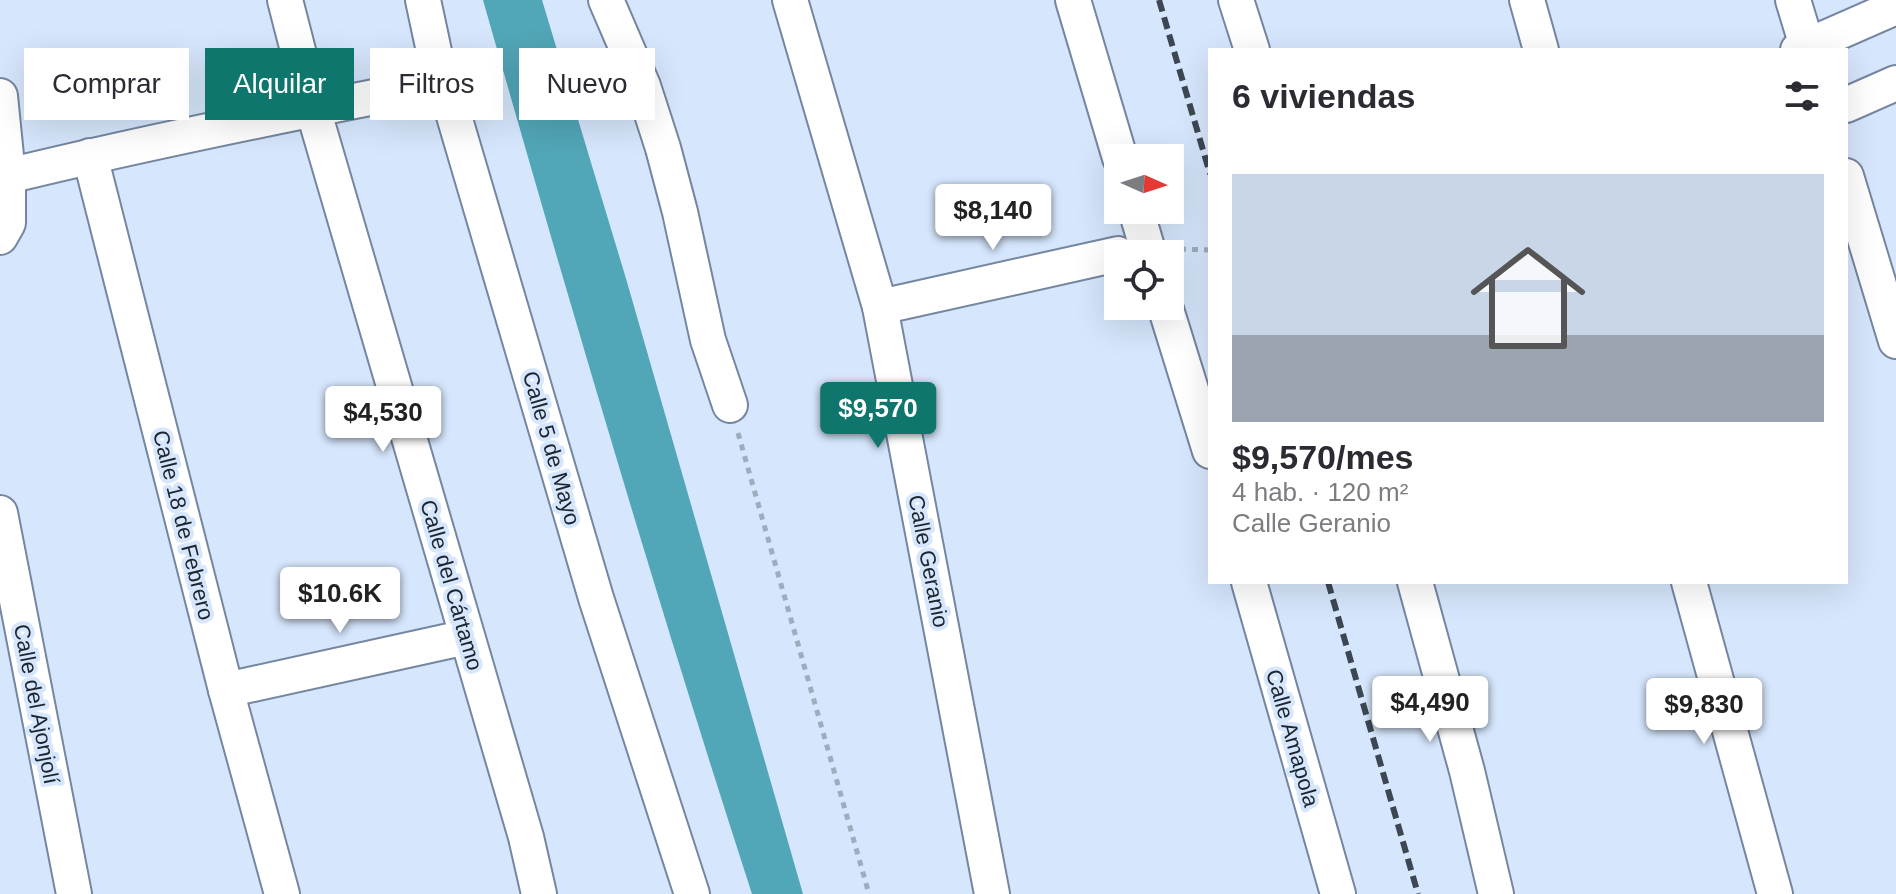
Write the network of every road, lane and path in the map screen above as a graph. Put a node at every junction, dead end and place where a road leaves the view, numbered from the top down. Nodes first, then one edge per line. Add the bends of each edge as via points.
1 (285, 0) edge
2 (423, 0) edge
3 (606, 0) edge
4 (790, 0) edge
5 (1073, 0) edge
6 (1236, 0) edge
7 (1527, 0) edge
8 (1793, 0) edge
9 (1896, 7) edge
10 (297, 48) edge
11 (433, 48) edge
12 (1251, 48) edge
13 (1540, 48) edge
14 (1802, 48) edge
15 (1896, 83) edge
16 (0, 96) edge
17 (1848, 104) edge
18 (261, 120) edge
19 (316, 120) edge
20 (455, 120) edge
21 (1116, 144) edge
22 (90, 156) junction
23 (8, 176) junction
24 (1848, 183) edge
25 (0, 237) edge
26 (1104, 259) edge
27 (880, 307) junction
28 (1169, 320) edge
29 (1896, 341) edge
30 (730, 405) joint
31 (1208, 445) edge
32 (0, 513) edge
33 (1250, 584) edge
34 (1416, 584) edge
35 (1690, 584) edge
36 (467, 637) junction
37 (226, 690) junction
38 (74, 894) edge
39 (282, 894) edge
40 (539, 894) edge
41 (692, 894) edge
42 (869, 894) edge
43 (992, 894) edge
44 (1338, 894) edge
45 (1496, 894) edge
46 (1775, 894) edge

1 - 10 street, Calle del Cártamo
2 - 11 street, Calle 5 de Mayo
3 - 30 street via 663,148 708,340
4 - 27 street, Calle Geranio
5 - 21 street
6 - 12 street
7 - 13 street
8 - 14 street
9 - 14 street
15 - 17 street
16 - 23 street
18 - 22 street
19 - 36 street, Calle del Cártamo
20 - 41 street, Calle 5 de Mayo via 596,598
22 - 23 street
22 - 37 street, Calle 18 de Febrero
23 - 25 street via 8,223
24 - 29 street
26 - 27 street
27 - 43 street, Calle Geranio
28 - 31 street
30 - 42 path
32 - 38 street, Calle del Ajonjolí
33 - 44 street, Calle Amapola
34 - 45 street
35 - 46 street
36 - 37 street
36 - 40 street, Calle del Cártamo
37 - 39 street, Calle 18 de Febrero

